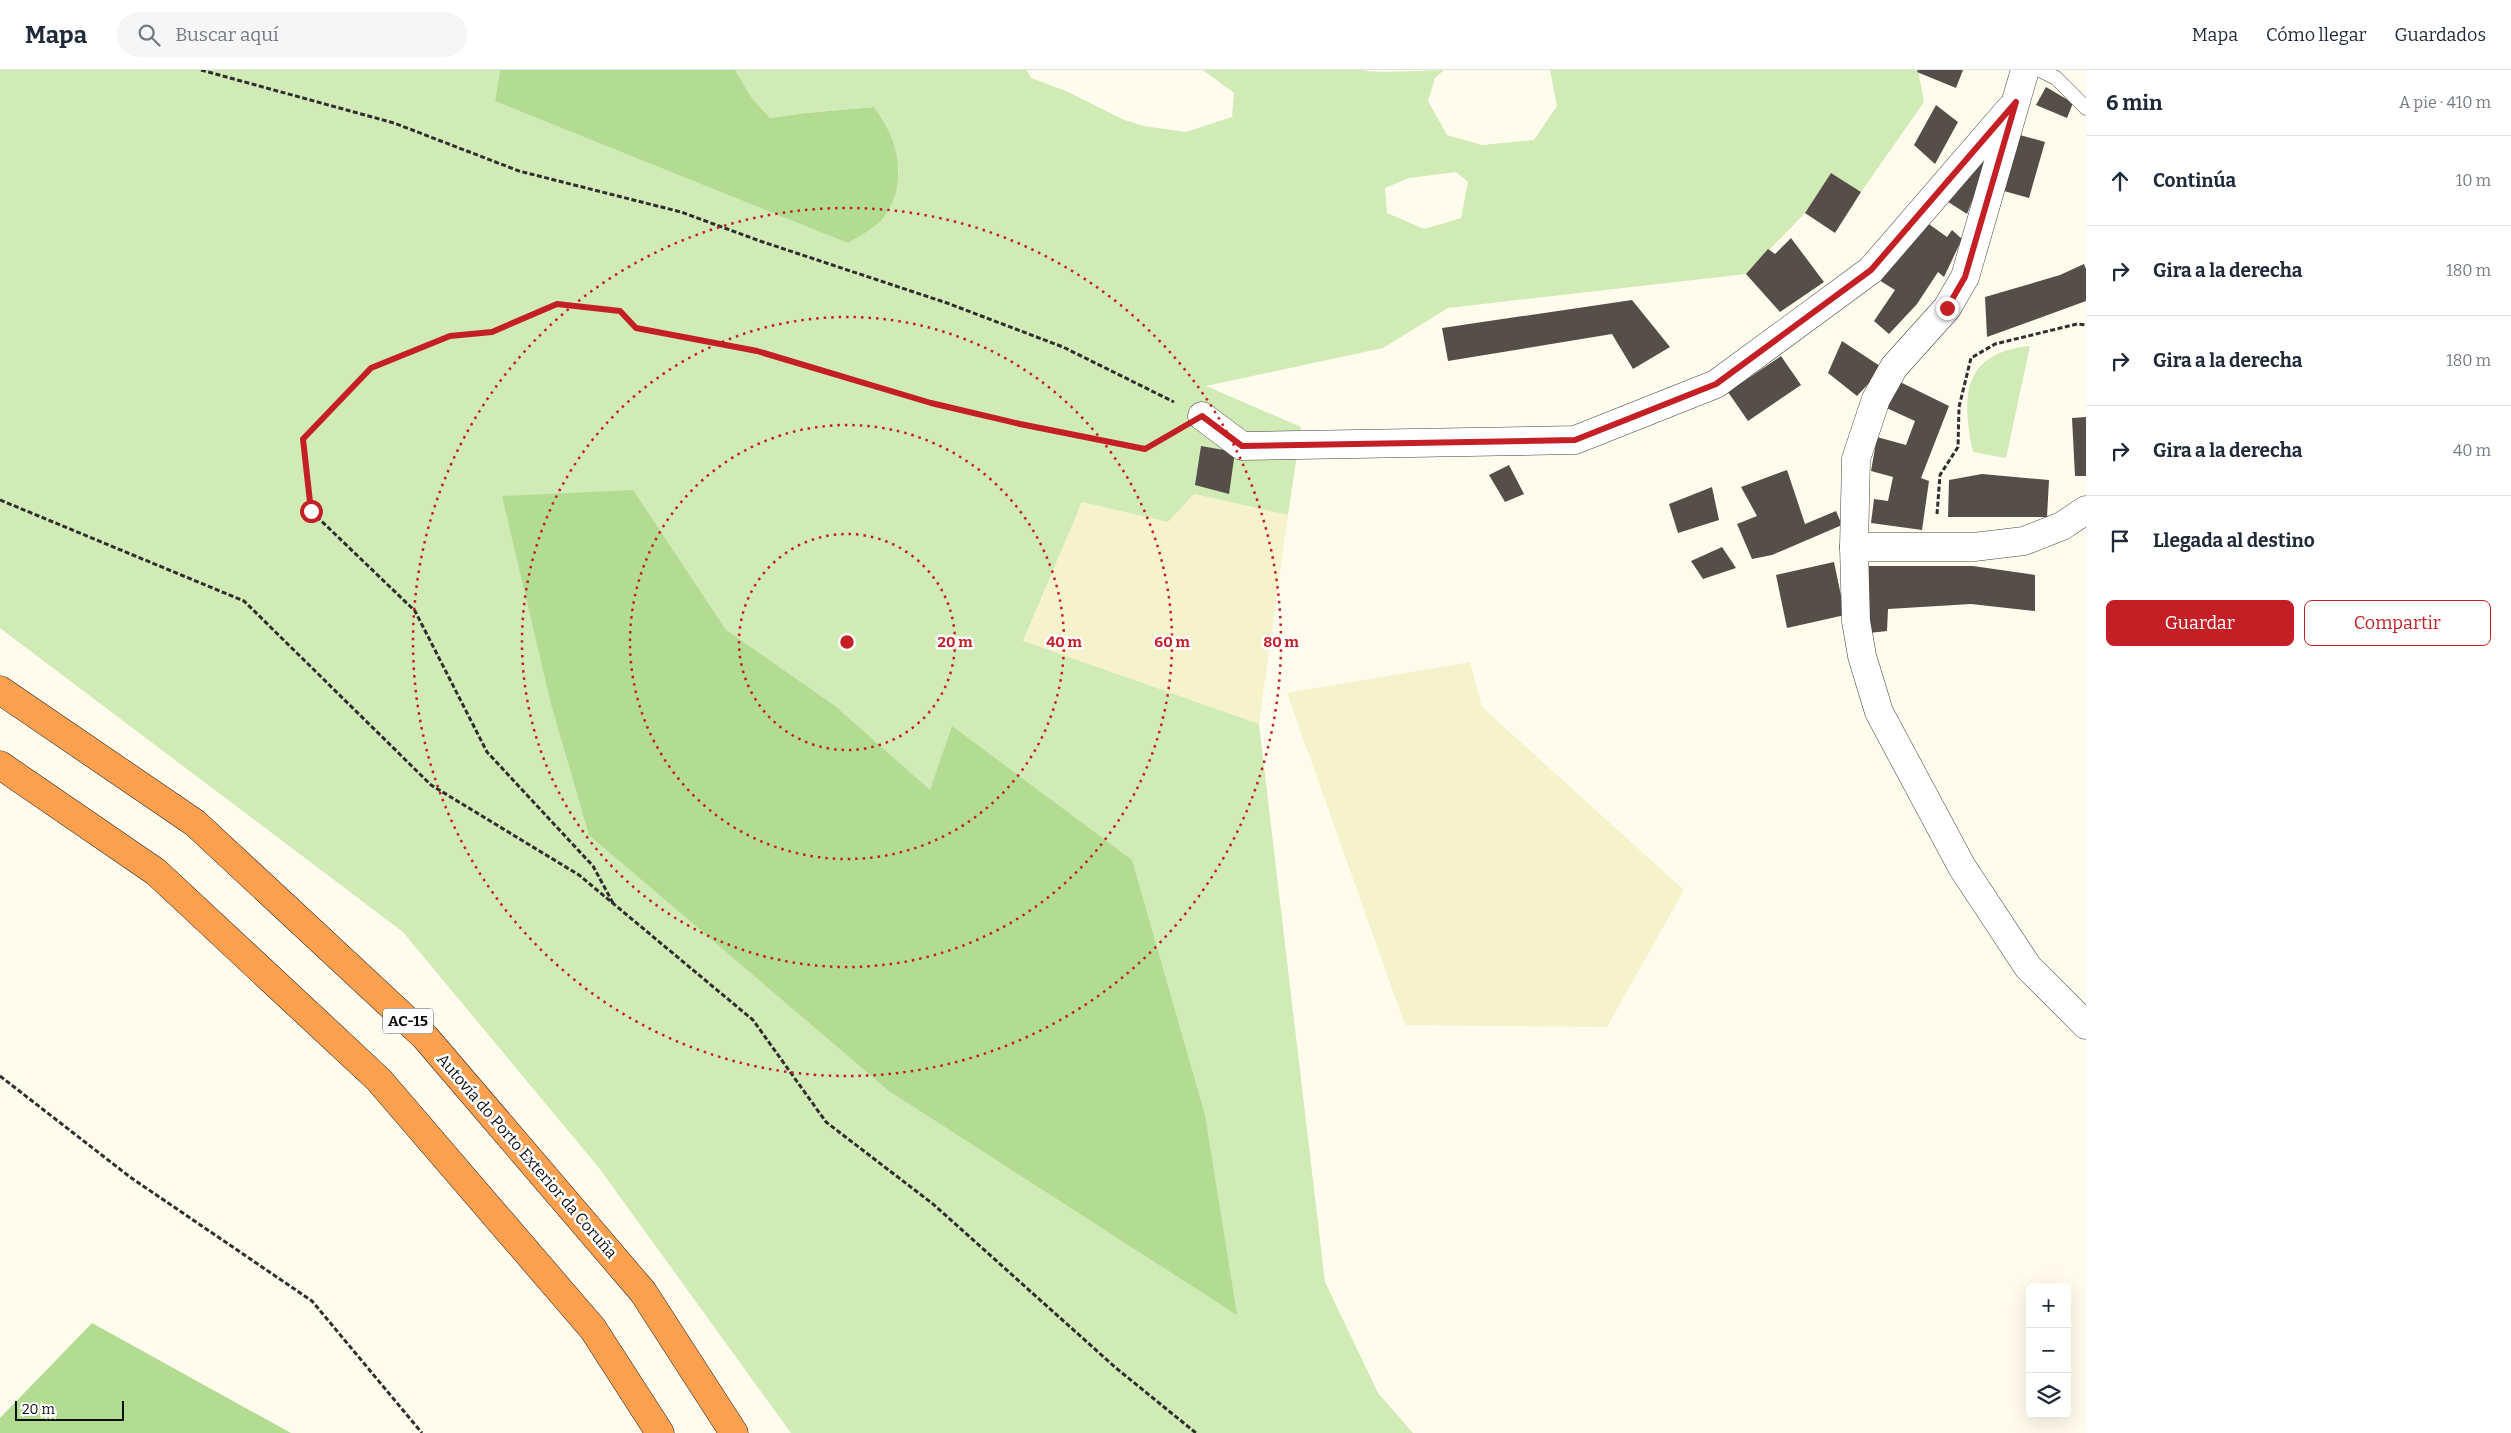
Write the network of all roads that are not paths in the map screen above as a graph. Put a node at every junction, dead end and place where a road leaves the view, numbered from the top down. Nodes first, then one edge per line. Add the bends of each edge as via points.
1 (2025, 70) edge
2 (2040, 70) edge
3 (2016, 102) junction
4 (2086, 108) edge
5 (1202, 416) road end
6 (2086, 510) edge
7 (1854, 547) junction
8 (0, 690) edge
9 (0, 766) edge
10 (2086, 1024) edge
11 (660, 1433) edge
12 (734, 1433) edge

1 - 3 street
2 - 4 lane via 2056,78
3 - 5 street via 1871,270 1716,384 1575,440 1242,446
3 - 7 street via 1965,277 1947,308 1894,367 1876,400 1856,459
6 - 7 street via 2062,526 2024,541 1974,546
7 - 10 street via 1859,639 1879,712 1962,867 2028,967
8 - 12 highway, Autovía do Porto Exterior da Coruña / AC-15 via 195,823 425,1037 643,1292
9 - 11 highway via 156,872 379,1080 593,1330

